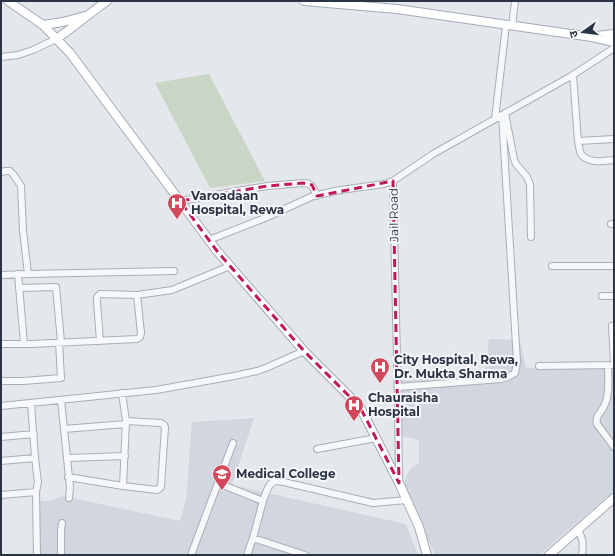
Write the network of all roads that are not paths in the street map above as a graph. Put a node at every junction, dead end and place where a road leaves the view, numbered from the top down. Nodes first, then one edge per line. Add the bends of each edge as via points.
1 (8, 1) edge
2 (107, 1) edge
3 (304, 1) edge
4 (515, 1) edge
5 (334, 2) edge
6 (87, 15) junction
7 (43, 25) junction
8 (509, 25) junction
9 (614, 34) edge
10 (592, 37) junction
11 (56, 39) junction
12 (614, 42) edge
13 (614, 48) edge
14 (1, 57) edge
15 (573, 75) junction
16 (503, 114) junction
17 (495, 119) junction
18 (614, 139) edge
19 (578, 141) junction
20 (614, 160) edge
21 (1, 172) edge
22 (393, 181) junction
23 (317, 196) junction
24 (180, 201) junction
25 (531, 237) dead end
26 (209, 240) junction
27 (230, 266) junction
28 (552, 266) dead end
29 (614, 266) edge
30 (174, 271) dead end
31 (18, 274) junction
32 (28, 274) junction
33 (1, 275) edge
34 (19, 288) junction
35 (137, 295) junction
36 (602, 296) dead end
37 (614, 296) edge
38 (612, 326) dead end
39 (100, 341) junction
40 (60, 342) junction
41 (1, 344) edge
42 (24, 344) junction
43 (304, 351) junction
44 (612, 365) edge
45 (539, 366) dead end
46 (1, 381) edge
47 (398, 387) junction
48 (122, 394) junction
49 (61, 400) junction
50 (32, 403) junction
51 (1, 406) edge
52 (126, 422) junction
53 (64, 429) junction
54 (34, 434) junction
55 (1, 436) edge
56 (376, 438) junction
57 (233, 443) dead end
58 (614, 447) edge
59 (317, 450) dead end
60 (125, 456) junction
61 (35, 458) junction
62 (67, 458) junction
63 (1, 462) edge
64 (68, 477) junction
65 (218, 483) junction
66 (399, 483) junction
67 (123, 486) junction
68 (36, 492) junction
69 (1, 495) edge
70 (69, 498) dead end
71 (614, 498) edge
72 (407, 500) junction
73 (263, 501) junction
74 (62, 523) dead end
75 (577, 530) junction
76 (253, 538) junction
77 (559, 551) edge
78 (37, 555) edge
79 (61, 555) edge
80 (190, 555) edge
81 (247, 555) edge
82 (305, 555) edge
83 (427, 555) edge
84 (549, 555) edge
85 (582, 555) edge

1 - 7 main road
2 - 6 main road
3 - 5 main road
4 - 8 street
5 - 8 main road
6 - 7 main road
6 - 11 main road
7 - 11 main road
8 - 10 main road
8 - 17 street
9 - 10 main road
10 - 12 main road
11 - 14 street via 18,55
11 - 24 main road via 70,53
13 - 15 street, Jail Road
15 - 16 street, Jail Road
15 - 19 street
16 - 17 street, Jail Road
16 - 25 street via 514,159 530,184
16 - 47 street via 517,362 515,373 501,378
17 - 22 street, Jail Road via 433,154
18 - 19 street
19 - 20 street via 580,152 588,159 598,162
21 - 32 street via 10,171 21,186
22 - 23 street
22 - 47 street, Jail Road
23 - 24 street via 312,185 303,183 267,186
23 - 26 street
24 - 26 main road
26 - 27 main road
27 - 35 street via 172,290
27 - 43 main road
28 - 29 street
30 - 32 street
31 - 32 street
31 - 33 street
31 - 34 street
34 - 40 street via 56,287
34 - 42 street
35 - 39 street via 140,337
35 - 39 street via 100,294 97,298
36 - 37 street
38 - 44 street
39 - 40 street
40 - 42 street
40 - 46 street via 61,378
41 - 42 street
43 - 48 street via 268,367 240,375
43 - 56 main road via 360,407
44 - 45 street
44 - 58 street via 607,400 596,421
47 - 66 street, Jail Road
48 - 49 street
48 - 52 street
49 - 50 street
49 - 53 street
50 - 51 street
50 - 54 street
52 - 53 street
52 - 60 street
52 - 67 street via 161,422 164,425 164,435 161,487 157,490
53 - 62 street
54 - 55 street
54 - 61 street
56 - 59 street
56 - 66 main road
57 - 65 street
60 - 62 street
60 - 67 street
61 - 63 street
61 - 68 street via 38,482
62 - 64 street
64 - 67 street
64 - 70 street
65 - 73 street
65 - 80 street
66 - 72 main road
68 - 69 street
68 - 78 street
71 - 75 main road
72 - 73 street via 373,503 276,481 270,486
72 - 83 main road via 419,527
73 - 76 street
74 - 79 street
75 - 77 main road
75 - 85 street via 582,539
76 - 81 street
76 - 82 street
77 - 84 main road

